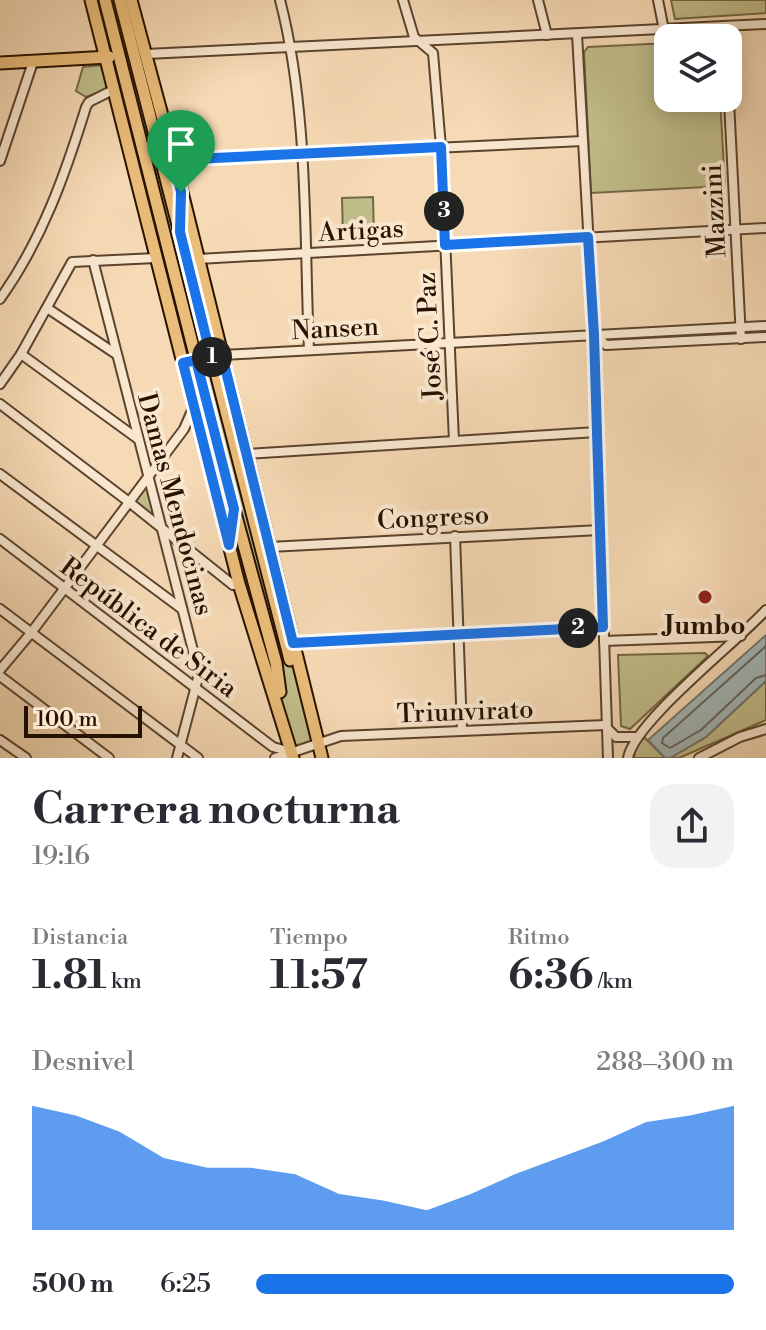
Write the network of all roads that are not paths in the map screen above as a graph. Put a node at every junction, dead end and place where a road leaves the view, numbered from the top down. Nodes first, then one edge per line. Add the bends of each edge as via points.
1 (91, 0) edge
2 (105, 0) edge
3 (120, 0) edge
4 (131, 0) edge
5 (280, 0) edge
6 (403, 0) edge
7 (538, 0) edge
8 (658, 0) edge
9 (663, 24) edge
10 (766, 24) edge
11 (742, 26) edge
12 (654, 30) edge
13 (577, 34) junction
14 (547, 35) junction
15 (418, 42) junction
16 (292, 47) junction
17 (140, 55) junction
18 (120, 56) junction
19 (105, 58) junction
20 (33, 62) junction
21 (0, 63) edge
22 (113, 90) junction
23 (729, 112) edge
24 (583, 141) junction
25 (441, 147) junction
26 (301, 154) junction
27 (0, 159) edge
28 (174, 160) junction
29 (181, 192) junction
30 (766, 228) edge
31 (735, 229) junction
32 (180, 232) junction
33 (588, 237) junction
34 (445, 245) junction
35 (304, 253) junction
36 (156, 258) junction
37 (198, 259) junction
38 (93, 260) junction
39 (0, 299) edge
40 (47, 308) junction
41 (766, 326) edge
42 (740, 328) junction
43 (594, 335) junction
44 (766, 337) edge
45 (741, 339) junction
46 (449, 342) junction
47 (309, 350) junction
48 (21, 354) junction
49 (117, 355) junction
50 (216, 356) junction
51 (196, 360) junction
52 (183, 363) junction
53 (0, 384) edge
54 (192, 397) junction
55 (0, 404) edge
56 (597, 432) junction
57 (242, 436) junction
58 (138, 439) junction
59 (454, 441) junction
60 (246, 454) junction
61 (0, 474) edge
62 (148, 474) junction
63 (243, 478) junction
64 (129, 502) junction
65 (234, 509) junction
66 (164, 530) junction
67 (600, 530) junction
68 (455, 536) junction
69 (0, 539) edge
70 (96, 545) junction
71 (229, 545) junction
72 (269, 547) junction
73 (239, 584) junction
74 (64, 588) junction
75 (0, 609) edge
76 (183, 610) junction
77 (766, 610) edge
78 (603, 627) junction
79 (31, 633) junction
80 (458, 634) junction
81 (741, 636) junction
82 (604, 641) junction
83 (293, 643) junction
84 (0, 670) edge
85 (0, 676) edge
86 (195, 687) junction
87 (309, 713) junction
88 (283, 721) junction
89 (606, 725) junction
90 (766, 729) edge
91 (462, 731) junction
92 (636, 737) junction
93 (0, 740) edge
94 (318, 744) junction
95 (180, 746) junction
96 (273, 747) junction
97 (292, 755) edge
98 (26, 758) edge
99 (109, 758) edge
100 (177, 758) edge
101 (198, 758) edge
102 (274, 758) edge
103 (322, 758) edge
104 (608, 758) edge
105 (628, 758) edge
106 (699, 758) edge

1 - 19 main road
2 - 18 main road
3 - 17 main road
4 - 17 main road
5 - 16 street
6 - 15 street, José C. Paz
7 - 14 street
8 - 9 street
10 - 11 street
12 - 13 street
13 - 14 street
13 - 24 street
14 - 15 street
15 - 16 street
15 - 25 street, José C. Paz via 433,53
16 - 17 street
16 - 26 street
17 - 18 main road
17 - 28 main road
17 - 32 main road
18 - 19 main road
18 - 51 main road
19 - 20 main road
19 - 22 main road
20 - 21 main road
20 - 27 street
22 - 36 main road
22 - 39 street via 86,107 55,200
23 - 31 street, Mazzini
24 - 25 street
24 - 33 street
25 - 26 street
25 - 34 street, José C. Paz
26 - 28 street
26 - 35 street
28 - 29 main road
29 - 32 main road
29 - 37 main road
30 - 31 street, Artigas
31 - 33 street, Artigas
31 - 42 street, Mazzini
32 - 50 main road
33 - 34 street, Artigas
33 - 43 street
34 - 35 street, Artigas
34 - 46 street, José C. Paz
35 - 37 street, Artigas
35 - 47 street
36 - 38 street
36 - 52 main road
37 - 50 main road
38 - 40 street via 72,262
38 - 49 street, Damas Mendocinas
40 - 48 street
40 - 49 street
41 - 42 street, Nansen
42 - 43 street, Nansen
42 - 45 street, Mazzini
43 - 45 street via 606,345
43 - 46 street, Nansen
43 - 56 street
44 - 45 street
46 - 47 street, Nansen
46 - 59 street, José C. Paz
47 - 50 street, Nansen
48 - 53 street
48 - 58 street
49 - 58 street, Damas Mendocinas
50 - 51 street, Nansen
50 - 57 main road
50 - 63 main road
51 - 52 street, Nansen
51 - 65 main road
52 - 54 main road
54 - 62 street via 194,408 184,429
54 - 71 main road
55 - 64 street
56 - 59 street
56 - 67 street
57 - 60 main road
57 - 63 main road
58 - 62 street, Damas Mendocinas
59 - 60 street
60 - 72 main road
61 - 70 street
62 - 64 street
62 - 66 street, Damas Mendocinas
63 - 87 main road via 288,655
64 - 66 street
64 - 70 street
65 - 71 main road
65 - 88 main road via 276,663
66 - 73 street via 233,585
66 - 76 street, Damas Mendocinas
67 - 68 street, Congreso
67 - 78 street
68 - 72 street, Congreso
68 - 80 street
69 - 74 street, República de Siria
70 - 74 street
70 - 76 street
71 - 73 main road
72 - 83 main road
73 - 88 main road
74 - 79 street
74 - 86 street, República de Siria
75 - 79 street
76 - 86 street, Damas Mendocinas via 199,674
77 - 81 street
78 - 80 street
78 - 82 street
79 - 84 street
79 - 95 street
80 - 83 street
80 - 91 street
81 - 82 street
81 - 92 street
82 - 89 street
83 - 87 main road
85 - 99 street
86 - 95 street, Damas Mendocinas
86 - 96 street, República de Siria
87 - 94 main road
88 - 97 main road
89 - 91 street, Triunvirato
89 - 92 street, Triunvirato via 616,737
89 - 104 street
90 - 106 street
91 - 94 street, Triunvirato via 341,736
92 - 105 street
93 - 98 street
94 - 97 street, Triunvirato
94 - 103 main road
95 - 100 street, Damas Mendocinas
95 - 101 street
96 - 97 street, República de Siria
96 - 102 street
97 - 102 street, Triunvirato

